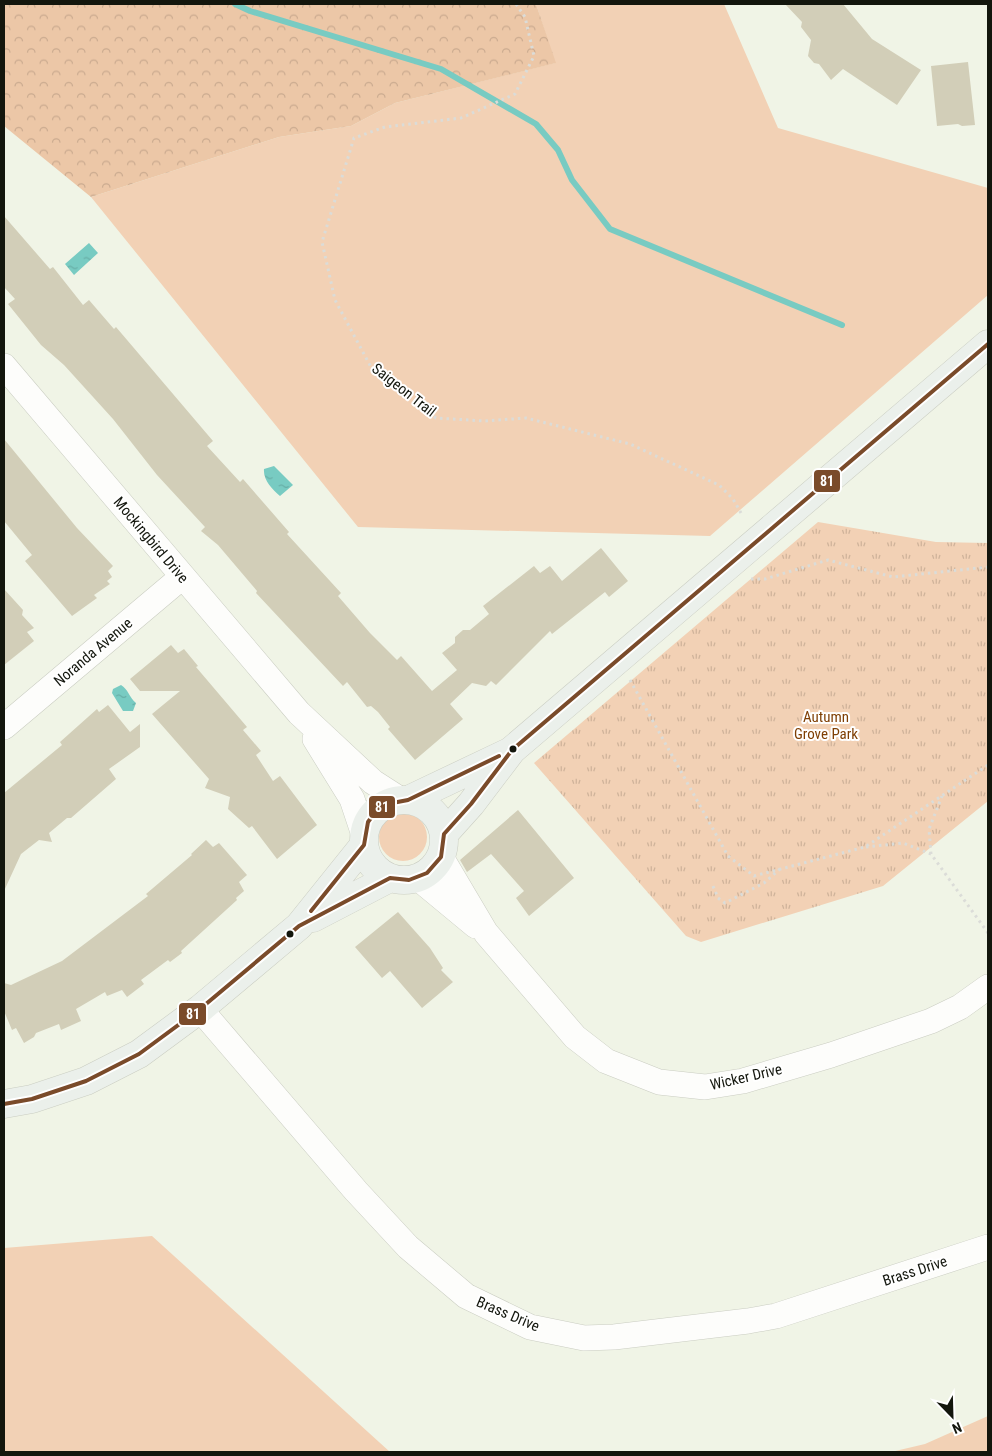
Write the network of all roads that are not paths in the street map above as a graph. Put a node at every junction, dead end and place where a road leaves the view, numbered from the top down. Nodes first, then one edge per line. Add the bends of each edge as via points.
1 (988, 344) edge
2 (4, 366) edge
3 (182, 577) junction
4 (299, 713) junction
5 (4, 727) edge
6 (512, 750) junction
7 (404, 800) junction
8 (364, 840) junction
9 (442, 845) junction
10 (390, 878) junction
11 (418, 878) junction
12 (299, 926) junction
13 (486, 933) junction
14 (988, 987) edge
15 (200, 1009) junction
16 (4, 1104) edge
17 (988, 1247) edge

1 - 6 street
2 - 3 street, Mockingbird Drive
3 - 4 street, Mockingbird Drive
3 - 5 street, Noranda Avenue
4 - 7 street, Mockingbird Drive via 373,782
4 - 8 street, Mockingbird Drive via 352,799
6 - 7 street
6 - 9 street
7 - 8 street via 387,804 376,812 368,822
7 - 9 street via 432,810 440,821
8 - 10 street via 370,862
8 - 12 street
9 - 11 street via 431,870
9 - 13 street, Wicker Drive
10 - 11 street
10 - 12 street
11 - 13 street, Wicker Drive
12 - 15 street
13 - 14 street, Wicker Drive via 575,1037 606,1061 659,1082 682,1086 705,1087 743,1081 868,1043 953,1011
15 - 16 street via 139,1054 86,1082
15 - 17 street, Brass Drive via 318,1148 408,1247 466,1296 530,1327 584,1338 748,1321 785,1313

